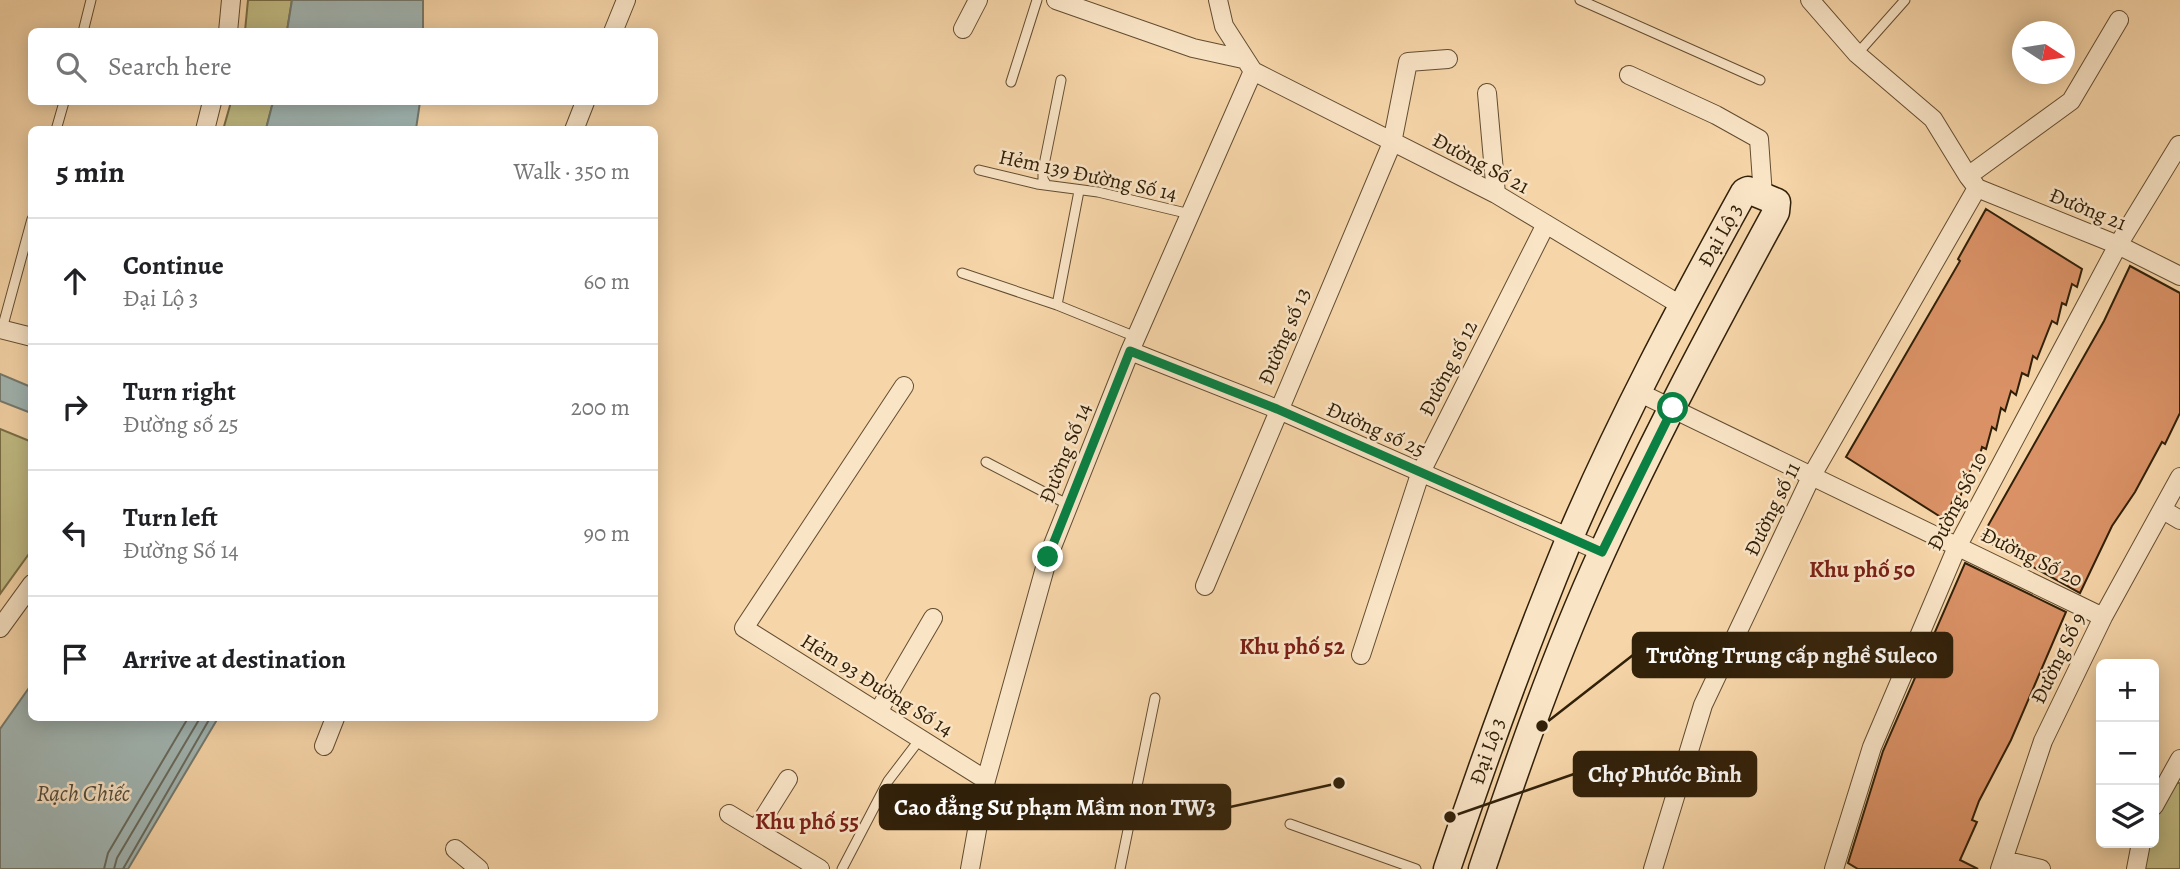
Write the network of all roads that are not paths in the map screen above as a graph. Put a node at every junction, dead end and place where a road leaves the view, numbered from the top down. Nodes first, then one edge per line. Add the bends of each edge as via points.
1 (91, 0) edge
2 (231, 0) edge
3 (626, 0) edge
4 (978, 0) edge
5 (1037, 0) edge
6 (1056, 0) edge
7 (1218, 0) edge
8 (1580, 0) edge
9 (1810, 0) edge
10 (1905, 0) edge
11 (1090, 6) edge
12 (2119, 20) dead end
13 (84, 28) edge
14 (228, 28) edge
15 (615, 28) edge
16 (963, 29) dead end
17 (1857, 54) junction
18 (1448, 59) dead end
19 (1248, 65) junction
20 (1629, 75) dead end
21 (1062, 80) dead end
22 (1760, 80) dead end
23 (1011, 82) dead end
24 (1487, 93) dead end
25 (63, 105) edge
26 (211, 105) edge
27 (584, 105) edge
28 (57, 126) edge
29 (206, 126) edge
30 (576, 126) edge
31 (1392, 143) junction
32 (2179, 145) edge
33 (979, 170) dead end
34 (1972, 182) junction
35 (1046, 184) junction
36 (1079, 191) junction
37 (1496, 194) junction
38 (1763, 196) junction
39 (1190, 214) junction
40 (1546, 224) junction
41 (28, 233) edge
42 (2118, 245) junction
43 (962, 273) dead end
44 (2180, 276) edge
45 (1057, 305) junction
46 (1682, 306) junction
47 (1, 329) edge
48 (28, 336) edge
49 (1133, 344) junction
50 (904, 386) dead end
51 (1638, 392) junction
52 (1673, 408) junction
53 (1277, 409) junction
54 (986, 462) dead end
55 (1420, 474) junction
56 (1811, 477) junction
57 (2180, 477) edge
58 (1069, 505) junction
59 (2162, 510) junction
60 (2180, 520) edge
61 (1570, 539) junction
62 (1958, 547) junction
63 (1602, 552) junction
64 (1205, 586) dead end
65 (28, 590) edge
66 (2103, 617) junction
67 (933, 618) dead end
68 (0, 628) edge
69 (1361, 655) dead end
70 (1156, 698) dead end
71 (878, 712) junction
72 (334, 721) edge
73 (920, 739) junction
74 (324, 746) dead end
75 (2178, 766) edge
76 (788, 779) dead end
77 (986, 780) junction
78 (2159, 798) edge
79 (729, 814) dead end
80 (1290, 824) dead end
81 (756, 830) junction
82 (2140, 848) edge
83 (455, 849) dead end
84 (2002, 864) edge
85 (479, 869) edge
86 (820, 869) edge
87 (842, 869) edge
88 (970, 869) edge
89 (1121, 869) edge
90 (1416, 869) edge
91 (1447, 869) edge
92 (1482, 869) edge
93 (1653, 869) edge
94 (1834, 869) edge
95 (2041, 869) edge
96 (2136, 869) edge

1 - 13 lane
2 - 14 street
3 - 15 street
4 - 16 street
5 - 23 lane
6 - 11 street, Đường Số 21
7 - 19 street via 1224,26
8 - 22 lane
9 - 17 street
10 - 17 lane
11 - 19 street, Đường Số 21
12 - 34 street via 2071,101
17 - 34 street via 1933,119
18 - 31 street, Đường số 13 via 1408,62
19 - 31 street, Đường Số 21
19 - 39 street, Đường Số 14
20 - 38 street via 1759,139
21 - 35 lane via 1043,170
24 - 37 street
25 - 28 lane
26 - 29 street
27 - 30 street
31 - 37 street, Đường Số 21
31 - 53 street, Đường số 13
32 - 42 street, Đường Số 10
33 - 35 lane, Hẻm 139 Đường Số 14
34 - 42 street, Đường 21
34 - 56 street, Đường số 11
35 - 36 lane, Hẻm 139 Đường Số 14
36 - 39 lane, Hẻm 139 Đường Số 14
36 - 45 lane
37 - 40 street, Đường Số 21
38 - 46 street, Đại Lộ 3 via 1745,191
38 - 52 street, Đại Lộ 3 via 1777,202 1776,212
39 - 49 street, Đường Số 14
40 - 46 street, Đường Số 21
40 - 55 street, Đường số 12
41 - 47 lane
42 - 44 street, Đường 21
42 - 62 street, Đường Số 10
43 - 45 lane
45 - 49 lane
46 - 51 street, Đại Lộ 3
47 - 48 street
49 - 53 street, Đường số 25
49 - 58 street, Đường Số 14
50 - 71 street, Hẻm 93 Đường Số 14 via 744,628
51 - 52 street, Đường Số 20
51 - 61 street, Đại Lộ 3
52 - 56 street, Đường Số 20
52 - 63 street, Đại Lộ 3
53 - 55 street, Đường số 25
53 - 64 street, Đường số 13
54 - 58 lane
55 - 61 street, Đường số 25
55 - 69 street, Đường số 12
56 - 62 street, Đường Số 20
56 - 93 street, Đường số 11 via 1703,705
57 - 59 street, Đường Số 9
58 - 77 street, Đường Số 14 via 1048,557
59 - 60 street
59 - 66 street, Đường Số 9
61 - 63 street, Đường số 25
61 - 91 street, Đại Lộ 3 via 1498,718
62 - 66 street, Đường Số 20
62 - 94 street, Đường Số 10 via 1872,747
63 - 92 street, Đại Lộ 3 via 1530,729
65 - 68 street
66 - 84 street, Đường Số 9 via 2043,741
67 - 71 street
70 - 89 lane
71 - 73 street, Hẻm 93 Đường Số 14
72 - 74 street
73 - 77 street, Hẻm 93 Đường Số 14
73 - 87 lane via 888,781
75 - 78 street
76 - 81 street
77 - 88 street, Đường Số 14
79 - 81 street
80 - 90 lane
81 - 86 street
82 - 96 street
83 - 85 street
84 - 95 street

